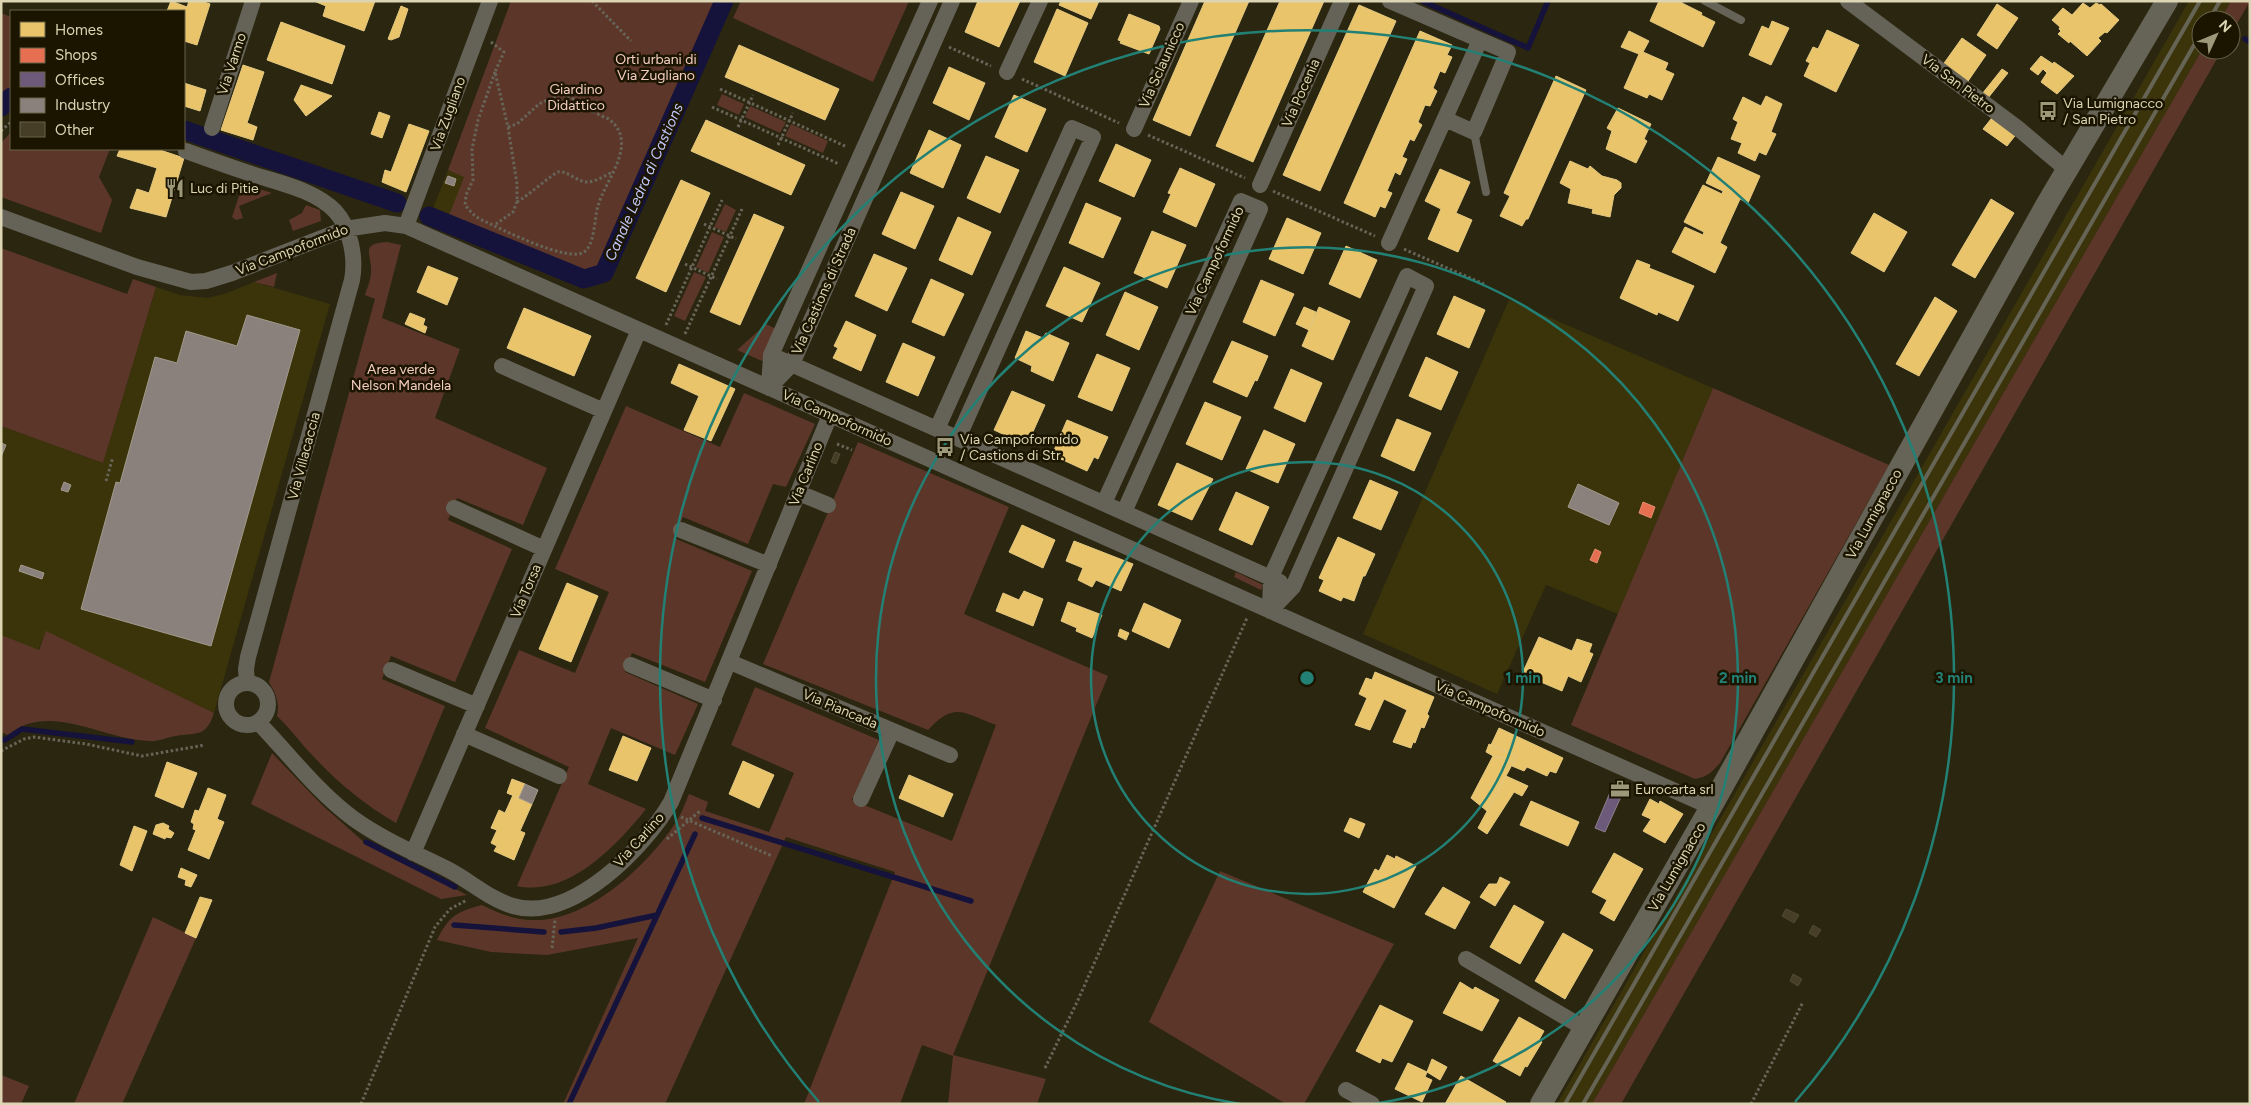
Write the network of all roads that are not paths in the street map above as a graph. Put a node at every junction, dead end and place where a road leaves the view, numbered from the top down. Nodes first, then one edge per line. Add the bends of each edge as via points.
1 (253, 1) edge
2 (490, 1) edge
3 (930, 1) edge
4 (952, 1) edge
5 (1040, 1) edge
6 (1191, 1) edge
7 (1342, 1) edge
8 (1390, 1) edge
9 (1705, 1) edge
10 (1848, 1) edge
11 (2167, 1) edge
12 (1742, 20) dead end
13 (1480, 40) junction
14 (1007, 72) road end
15 (895, 105) junction
16 (1445, 119) junction
17 (212, 128) dead end
18 (1134, 129) road end
19 (1474, 132) junction
20 (186, 151) dead end
21 (2066, 169) junction
22 (1260, 185) road end
23 (1486, 192) dead end
24 (1, 217) edge
25 (841, 225) junction
26 (406, 226) junction
27 (345, 229) junction
28 (1389, 243) road end
29 (639, 330) junction
30 (771, 355) junction
31 (792, 364) junction
32 (502, 366) dead end
33 (769, 388) junction
34 (604, 411) junction
35 (830, 415) junction
36 (937, 429) junction
37 (958, 438) junction
38 (798, 493) junction
39 (1104, 503) junction
40 (828, 505) dead end
41 (454, 508) dead end
42 (1124, 512) junction
43 (681, 530) dead end
44 (544, 549) junction
45 (769, 565) junction
46 (1271, 577) junction
47 (1293, 587) junction
48 (1270, 611) junction
49 (730, 662) junction
50 (631, 665) dead end
51 (391, 670) dead end
52 (247, 683) junction
53 (714, 700) junction
54 (476, 706) junction
55 (258, 722) junction
56 (892, 731) junction
57 (464, 734) junction
58 (950, 755) dead end
59 (559, 776) dead end
60 (861, 799) dead end
61 (1711, 808) junction
62 (413, 853) junction
63 (1466, 960) dead end
64 (1584, 1028) junction
65 (1346, 1090) dead end
66 (1372, 1104) edge
67 (1541, 1104) edge

1 - 17 street, Via Varmo
2 - 26 street, Via Zugliano
3 - 15 street, Via Castions di Strada
4 - 15 street, Via Castions di Strada via 935,40
5 - 14 street
6 - 18 street, Via Sclaunicco
7 - 22 street, Via Pocenia
8 - 13 street
9 - 12 lane
10 - 21 street, Via San Pietro via 2020,130
11 - 21 main road, Via Lumignacco
13 - 16 street
13 - 19 street via 1508,52
15 - 25 street, Via Castions di Strada
15 - 25 street, Via Castions di Strada via 854,171
16 - 19 street
16 - 28 street
19 - 23 lane
20 - 27 street, Via Villacaccia via 318,198 336,212
21 - 61 main road, Via Lumignacco
24 - 27 street, Via Campoformido via 137,267 191,282 232,273
25 - 30 street, Via Castions di Strada
25 - 31 street, Via Castions di Strada
26 - 27 street, Via Campoformido via 385,223
26 - 29 street, Via Campoformido
27 - 52 street, Via Villacaccia via 354,261 352,280 248,657
29 - 33 street, Via Campoformido
29 - 34 street, Via Torsa
30 - 31 street
30 - 33 street, Via Castions di Strada
31 - 33 street, Via Castions di Strada
31 - 36 street
32 - 34 street
33 - 35 street, Via Campoformido
34 - 44 street, Via Torsa
35 - 38 street, Via Carlino
35 - 48 street, Via Campoformido
36 - 37 street
36 - 37 street via 1072,128 1092,137
37 - 39 street
38 - 40 street
38 - 45 street, Via Carlino
39 - 42 street
39 - 42 street, Via Campoformido via 1241,201 1260,209
41 - 44 street
42 - 46 street
43 - 45 street
44 - 54 street, Via Torsa
45 - 49 street, Via Carlino
46 - 47 street
46 - 47 street via 1407,276 1426,286
46 - 48 street
47 - 48 street
48 - 61 street, Via Campoformido
49 - 53 street, Via Carlino
49 - 56 street, Via Piancada
50 - 53 street
51 - 54 street
52 - 55 street via 260,688 267,699 266,712
52 - 55 street via 229,692 227,712 240,724
53 - 62 street, Via Carlino via 671,802 658,822 625,859 587,889 554,904 513,906
54 - 57 street, Via Torsa
55 - 62 street, Via Carlino via 332,800 368,828
56 - 58 street, Via Piancada
56 - 60 street
57 - 59 street
57 - 62 street, Via Torsa
61 - 64 main road, Via Lumignacco
63 - 64 street
64 - 67 main road, Via Lumignacco
65 - 66 street

